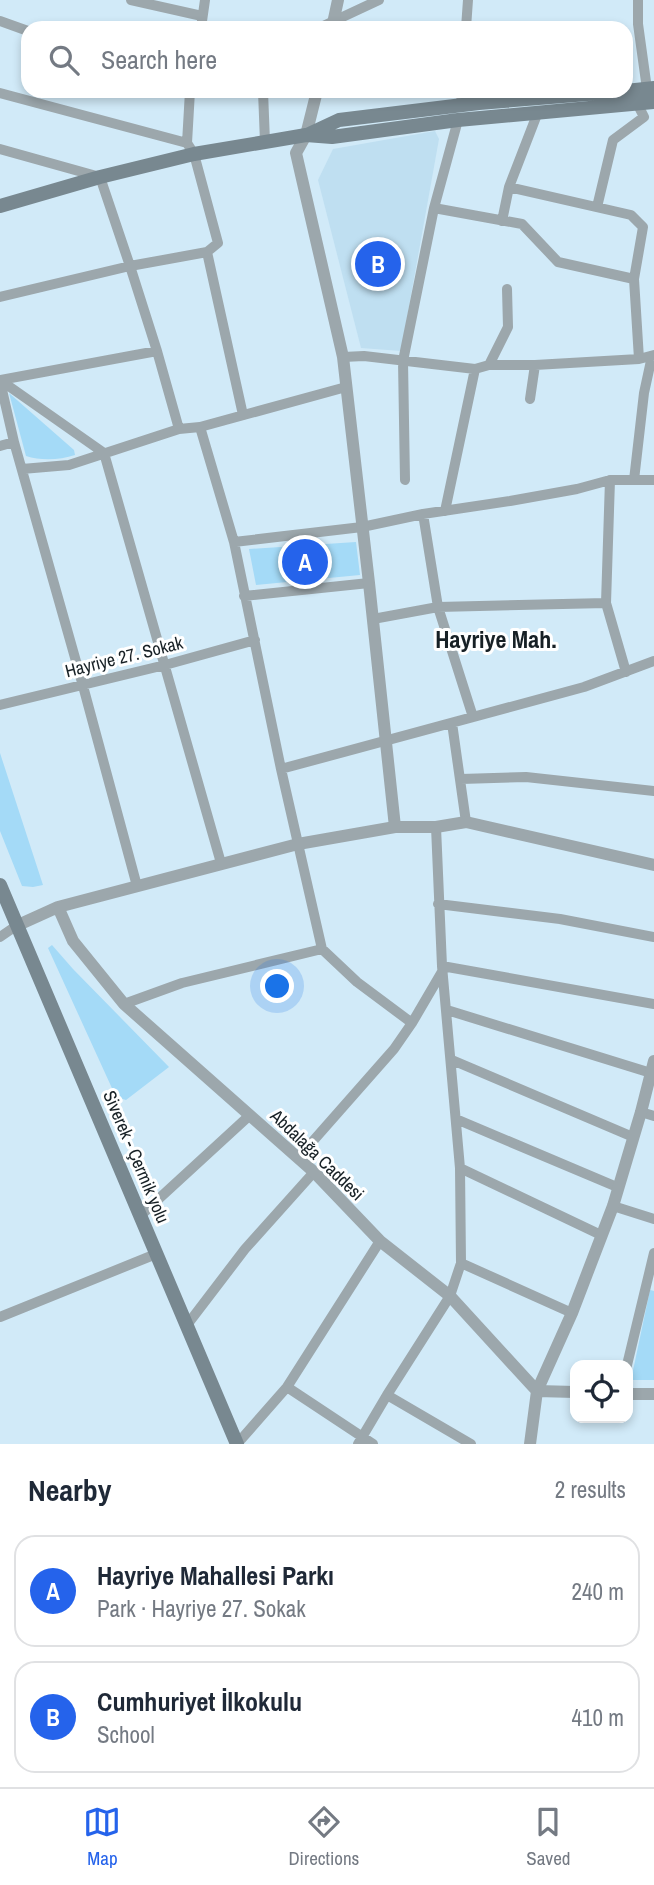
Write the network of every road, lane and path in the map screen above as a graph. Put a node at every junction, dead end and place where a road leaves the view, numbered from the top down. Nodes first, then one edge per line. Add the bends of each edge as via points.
1 (131, 0) edge
2 (205, 0) edge
3 (338, 0) edge
4 (379, 0) edge
5 (468, 0) edge
6 (638, 0) edge
7 (202, 16) junction
8 (0, 21) edge
9 (202, 21) edge
10 (334, 21) edge
11 (340, 21) edge
12 (466, 21) edge
13 (21, 29) edge
14 (633, 92) edge
15 (0, 93) edge
16 (652, 93) edge
17 (188, 98) edge
18 (263, 98) edge
19 (315, 98) edge
20 (462, 98) edge
21 (638, 105) junction
22 (538, 112) junction
23 (458, 120) junction
24 (306, 135) junction
25 (265, 142) junction
26 (190, 148) junction
27 (0, 149) edge
28 (100, 177) junction
29 (509, 187) junction
30 (0, 206) edge
31 (597, 207) junction
32 (434, 208) junction
33 (502, 221) junction
34 (207, 252) junction
35 (130, 266) junction
36 (634, 279) junction
37 (507, 289) dead end
38 (0, 297) edge
39 (157, 351) junction
40 (653, 355) edge
41 (343, 357) junction
42 (639, 359) junction
43 (403, 361) junction
44 (489, 365) junction
45 (534, 365) junction
46 (475, 369) junction
47 (0, 380) edge
48 (346, 387) junction
49 (530, 399) dead end
50 (243, 415) junction
51 (200, 427) junction
52 (179, 429) junction
53 (14, 442) junction
54 (0, 446) edge
55 (104, 453) junction
56 (22, 469) junction
57 (405, 480) dead end
58 (611, 480) junction
59 (634, 480) junction
60 (654, 480) edge
61 (445, 512) junction
62 (423, 514) junction
63 (362, 527) junction
64 (234, 542) junction
65 (369, 583) junction
66 (244, 596) junction
67 (606, 603) junction
68 (438, 607) junction
69 (373, 619) junction
70 (255, 640) junction
71 (654, 661) edge
72 (165, 665) junction
73 (626, 671) junction
74 (83, 686) junction
75 (0, 705) edge
76 (473, 717) junction
77 (452, 723) junction
78 (386, 741) junction
79 (281, 769) junction
80 (461, 779) junction
81 (654, 791) edge
82 (466, 822) junction
83 (394, 827) junction
84 (436, 827) junction
85 (298, 844) junction
86 (221, 863) junction
87 (654, 864) edge
88 (0, 885) edge
89 (137, 886) junction
90 (438, 904) junction
91 (58, 907) junction
92 (16, 926) junction
93 (0, 937) edge
94 (654, 937) edge
95 (322, 949) junction
96 (442, 968) junction
97 (124, 1004) junction
98 (654, 1004) edge
99 (447, 1010) junction
100 (412, 1023) junction
101 (452, 1060) junction
102 (652, 1067) edge
103 (648, 1114) edge
104 (250, 1115) junction
105 (456, 1119) junction
106 (633, 1137) junction
107 (298, 1158) junction
108 (460, 1168) junction
109 (314, 1172) junction
110 (617, 1187) junction
111 (613, 1206) junction
112 (140, 1216) junction
113 (654, 1219) edge
114 (601, 1235) junction
115 (380, 1241) junction
116 (654, 1253) edge
117 (156, 1254) junction
118 (460, 1263) junction
119 (650, 1283) edge
120 (450, 1296) junction
121 (572, 1312) junction
122 (0, 1317) edge
123 (187, 1325) junction
124 (628, 1360) edge
125 (287, 1387) junction
126 (537, 1391) junction
127 (570, 1392) edge
128 (633, 1394) edge
129 (654, 1394) edge
130 (387, 1395) junction
131 (360, 1441) edge
132 (237, 1444) edge
133 (373, 1444) edge
134 (471, 1444) edge
135 (530, 1444) edge

1 - 7 street
2 - 7 street
3 - 10 street
4 - 11 street
5 - 12 street
6 - 16 street via 638,24
7 - 9 street
8 - 13 street
14 - 16 main road
15 - 26 street
16 - 21 main road
17 - 26 street
18 - 25 street
19 - 24 street
20 - 24 main road via 339,120
21 - 22 main road
21 - 31 street via 643,117 613,140
22 - 23 main road
22 - 29 street
23 - 24 main road via 332,137
23 - 32 street
24 - 25 main road
24 - 41 street via 296,153
25 - 26 main road
26 - 28 main road
26 - 34 street via 218,243
27 - 28 street
28 - 30 main road
28 - 35 street
29 - 31 street
29 - 33 street
31 - 36 street via 631,215 643,227
32 - 33 street
32 - 43 street
33 - 36 street via 522,224 558,262
34 - 35 street
34 - 50 street
35 - 38 street
35 - 39 street
36 - 42 street
37 - 44 street via 508,327
39 - 47 street
39 - 52 street
40 - 42 street
40 - 59 street
41 - 43 street
41 - 48 street
42 - 45 street
43 - 46 street
43 - 57 street
44 - 45 street
44 - 46 street
45 - 49 street
46 - 61 street
47 - 53 street
47 - 55 street
48 - 50 street
48 - 63 street
50 - 51 street
51 - 52 street
51 - 64 street
52 - 55 street
53 - 54 street
53 - 56 street
55 - 56 street via 69,464
55 - 72 street
56 - 74 street
58 - 59 street
58 - 61 street
58 - 67 street
59 - 60 street
61 - 62 street
62 - 63 street
62 - 68 street
63 - 64 street
63 - 65 street
64 - 66 street
65 - 66 street
65 - 69 street
66 - 70 street
67 - 68 street
67 - 73 street
68 - 69 street
68 - 76 street
69 - 78 street
70 - 72 street, Hayriye 27. Sokak
70 - 79 street
71 - 73 street
72 - 74 street, Hayriye 27. Sokak
72 - 86 street
73 - 76 street
74 - 75 street, Hayriye 27. Sokak
74 - 89 street
76 - 77 street
77 - 78 street
77 - 80 street
78 - 79 street
78 - 83 street
79 - 85 street
80 - 81 street via 526,777
80 - 82 street
82 - 84 street
82 - 87 street
83 - 84 street
83 - 85 street
84 - 90 street
85 - 86 street
85 - 95 street
86 - 89 street
88 - 92 main road, Siverek - Çermik yolu
89 - 91 street
90 - 94 street via 560,919
90 - 96 street
91 - 92 street
91 - 97 street, Abdalağa Caddesi via 73,941
92 - 93 street
92 - 112 main road, Siverek - Çermik yolu
95 - 97 street via 182,983
95 - 100 street
96 - 98 street
96 - 99 street
96 - 100 street
97 - 104 street, Abdalağa Caddesi
99 - 101 street
99 - 102 street
100 - 107 street
101 - 105 street
101 - 106 street
102 - 103 street
103 - 106 street
104 - 107 street, Abdalağa Caddesi
104 - 112 street
105 - 108 street
105 - 110 street
106 - 110 street
107 - 109 street, Abdalağa Caddesi
108 - 114 street
108 - 118 street
109 - 115 street, Abdalağa Caddesi
109 - 123 street via 245,1249
110 - 111 street
111 - 113 street
111 - 114 street
112 - 117 main road, Siverek - Çermik yolu
114 - 121 street
115 - 120 street, Abdalağa Caddesi
115 - 125 street
116 - 119 street
117 - 122 street
117 - 123 main road, Siverek - Çermik yolu
118 - 120 street
118 - 121 street
119 - 124 street
120 - 126 street, Abdalağa Caddesi
120 - 130 street
121 - 126 street
123 - 132 main road, Siverek - Çermik yolu
125 - 131 street
125 - 132 street
126 - 127 street
126 - 135 street
128 - 129 street
130 - 131 street
130 - 134 street
131 - 133 street

